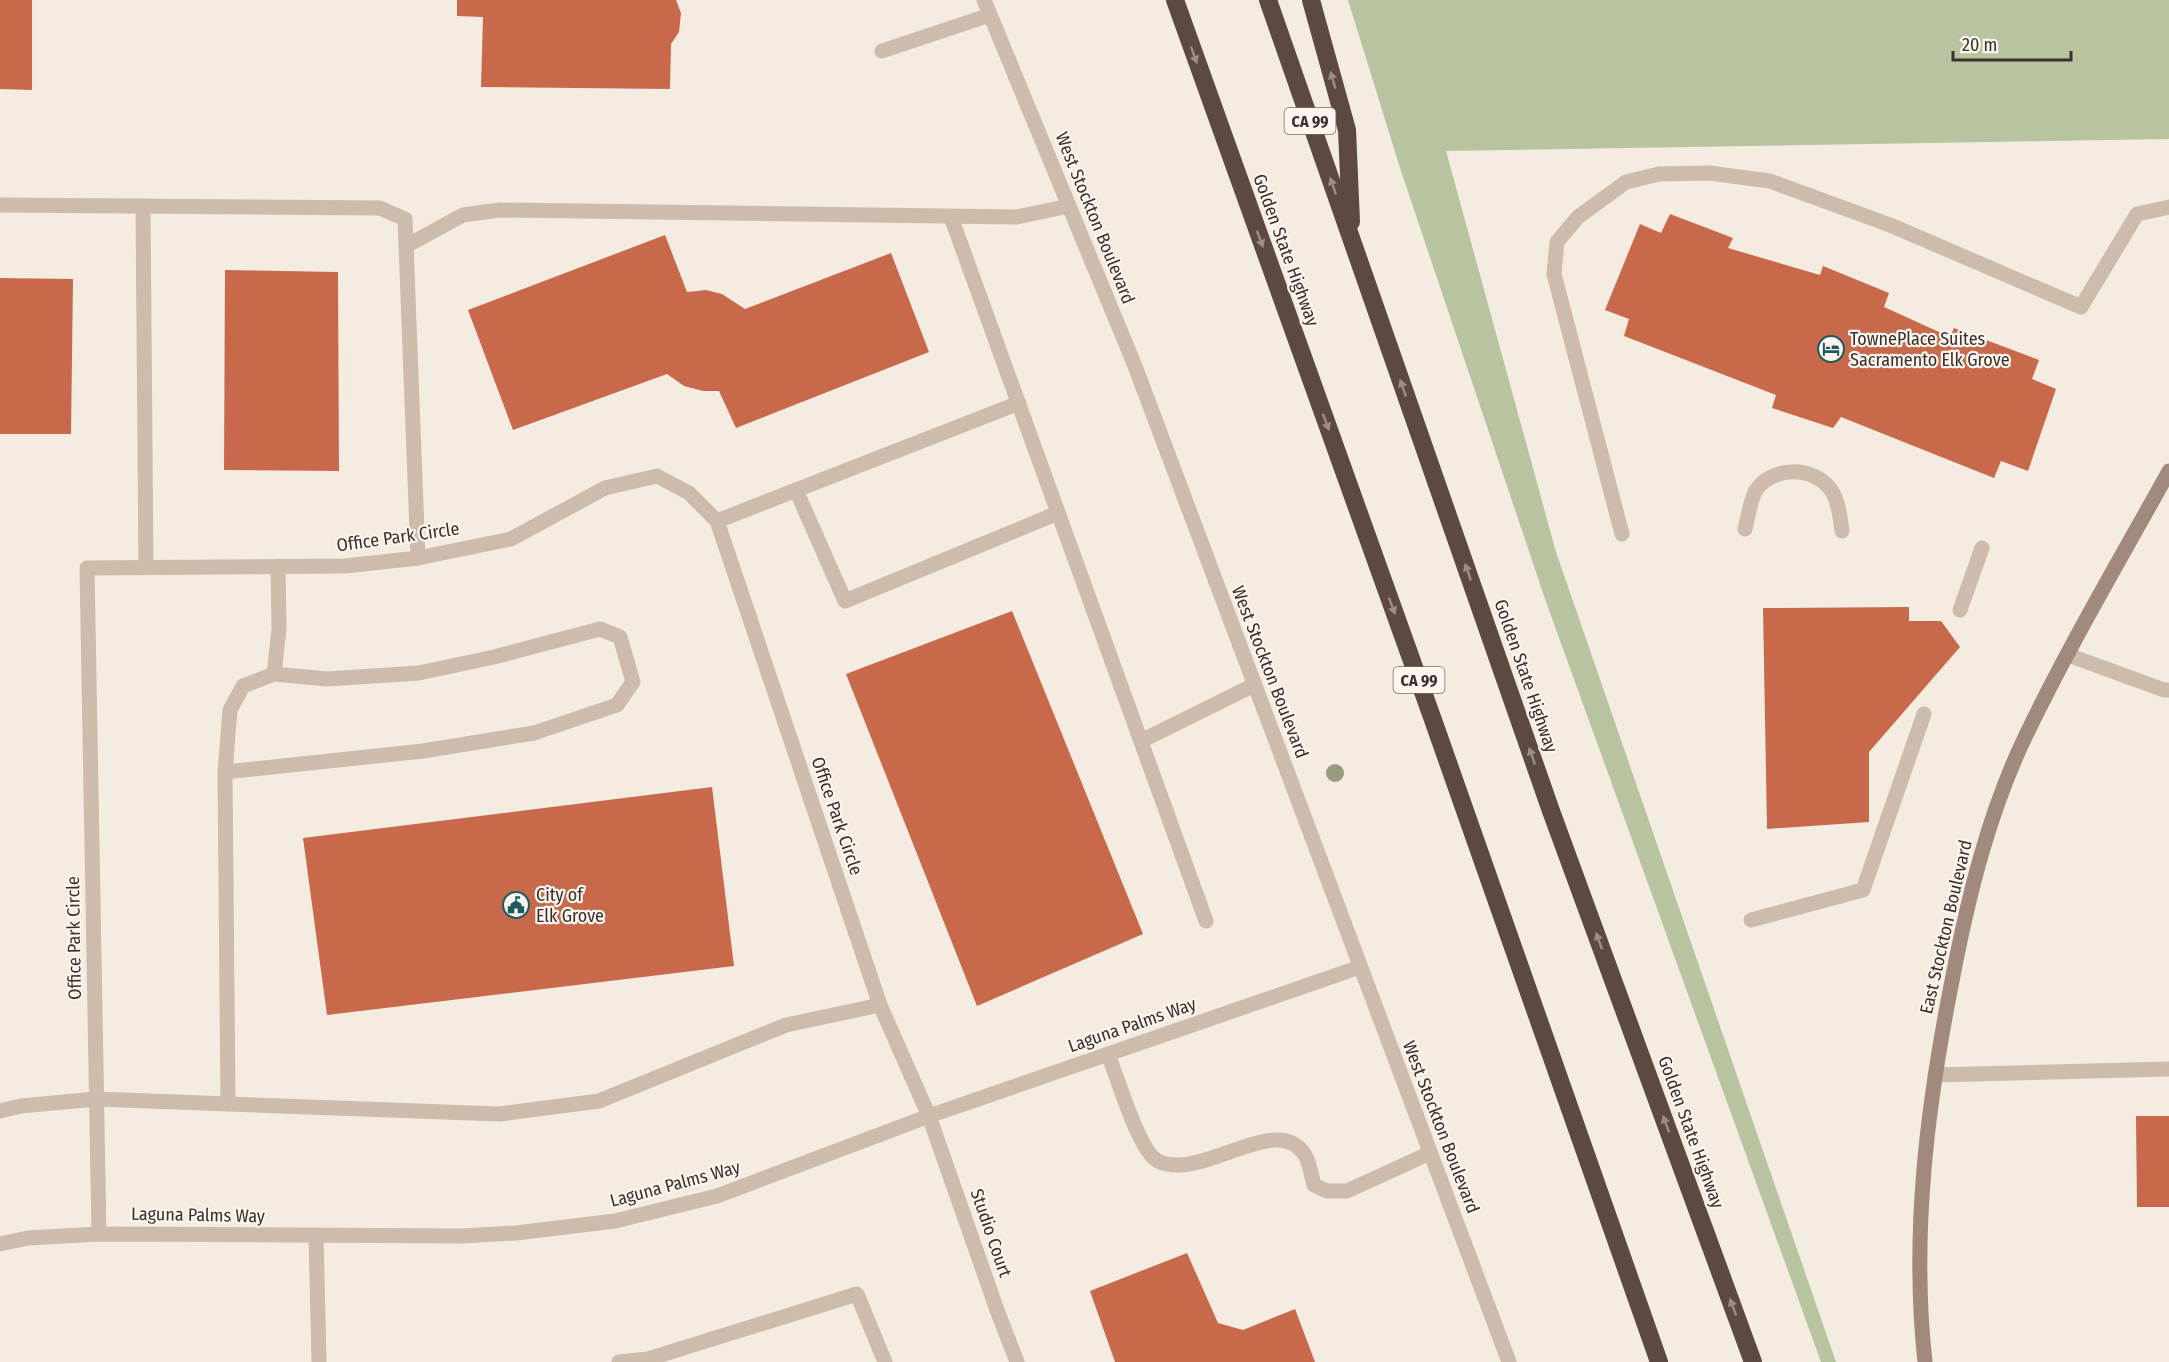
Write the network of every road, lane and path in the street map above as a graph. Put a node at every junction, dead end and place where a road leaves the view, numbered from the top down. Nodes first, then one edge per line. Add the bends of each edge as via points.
1 (984, 0) edge
2 (1174, 0) edge
3 (1268, 0) edge
4 (1311, 0) edge
5 (990, 15) junction
6 (882, 51) dead end
7 (0, 204) edge
8 (143, 206) junction
9 (1069, 206) junction
10 (2169, 207) edge
11 (951, 217) junction
12 (1352, 242) junction
13 (406, 246) junction
14 (1018, 403) junction
15 (2169, 471) edge
16 (796, 490) junction
17 (1058, 513) junction
18 (717, 521) junction
19 (1746, 529) dead end
20 (1842, 531) dead end
21 (1622, 534) dead end
22 (1982, 548) dead end
23 (417, 558) junction
24 (278, 566) junction
25 (146, 567) junction
26 (1960, 610) dead end
27 (2068, 655) junction
28 (274, 674) junction
29 (1254, 685) junction
30 (2169, 690) edge
31 (1924, 714) dead end
32 (1141, 741) junction
33 (225, 771) junction
34 (1751, 920) dead end
35 (1206, 921) dead end
36 (1360, 967) junction
37 (880, 1005) junction
38 (1108, 1054) junction
39 (2169, 1069) edge
40 (1935, 1075) junction
41 (96, 1099) junction
42 (228, 1104) junction
43 (0, 1110) edge
44 (929, 1116) junction
45 (1430, 1152) junction
46 (99, 1234) junction
47 (316, 1236) junction
48 (0, 1244) edge
49 (319, 1362) edge
50 (619, 1362) edge
51 (885, 1362) edge
52 (1017, 1362) edge
53 (1509, 1362) edge
54 (1659, 1362) edge
55 (1753, 1362) edge
56 (1925, 1362) edge

1 - 5 street, West Stockton Boulevard
2 -> 54 highway, Golden State Highway / CA 99
12 -> 3 highway, Golden State Highway / CA 99
12 -> 4 highway via 1347,129
5 - 6 street
5 - 9 street, West Stockton Boulevard
7 - 8 street
8 - 13 street via 380,208 405,219
8 - 25 street
9 - 11 street via 1017,217
9 - 29 street, West Stockton Boulevard via 1135,366
10 - 21 street via 2137,214 2081,307 1890,225 1770,181 1709,173 1659,174 1626,182 1578,217 1557,242 1554,274
11 - 13 street via 500,210 463,215
11 - 14 street
55 -> 12 highway, Golden State Highway / CA 99 via 1551,811
13 - 23 street
14 - 16 street
14 - 17 street
15 - 27 street, East Stockton Boulevard
16 - 17 street via 845,601
16 - 18 street
17 - 32 street
18 - 23 street, Office Park Circle via 689,494 657,476 605,488 511,539
18 - 37 street, Office Park Circle
19 - 20 street via 1755,493 1769,477 1805,472 1819,477 1831,489
22 - 26 street
23 - 24 street, Office Park Circle via 345,566
24 - 25 street, Office Park Circle
24 - 28 street via 279,628
25 - 41 street, Office Park Circle via 87,568
27 - 30 street
27 - 40 street, East Stockton Boulevard via 2026,734 1985,842 1964,921
28 - 33 street via 243,686 230,710
28 - 33 street via 327,679 419,673 600,628 620,637 633,682 617,705 534,734
29 - 32 street
29 - 36 street, West Stockton Boulevard
31 - 34 street via 1863,890
32 - 35 street
33 - 42 street
36 - 38 street, Laguna Palms Way
36 - 45 street, West Stockton Boulevard
37 - 42 street via 786,1025 599,1101 498,1114
37 - 44 street, Office Park Circle
38 - 44 street, Laguna Palms Way
38 - 45 street via 1144,1147 1157,1161 1178,1166 1203,1162 1262,1141 1280,1139 1295,1144 1306,1158 1314,1185 1327,1191 1347,1191
39 - 40 street
40 - 56 street, East Stockton Boulevard via 1919,1239
41 - 42 street
41 - 43 street
41 - 46 street, Office Park Circle
44 - 47 street, Laguna Palms Way via 717,1196 615,1221 462,1236
44 - 52 street, Studio Court
45 - 53 street, West Stockton Boulevard
46 - 47 street, Laguna Palms Way
46 - 48 street, Laguna Palms Way via 28,1238
47 - 49 street
50 - 51 street via 648,1359 856,1293

